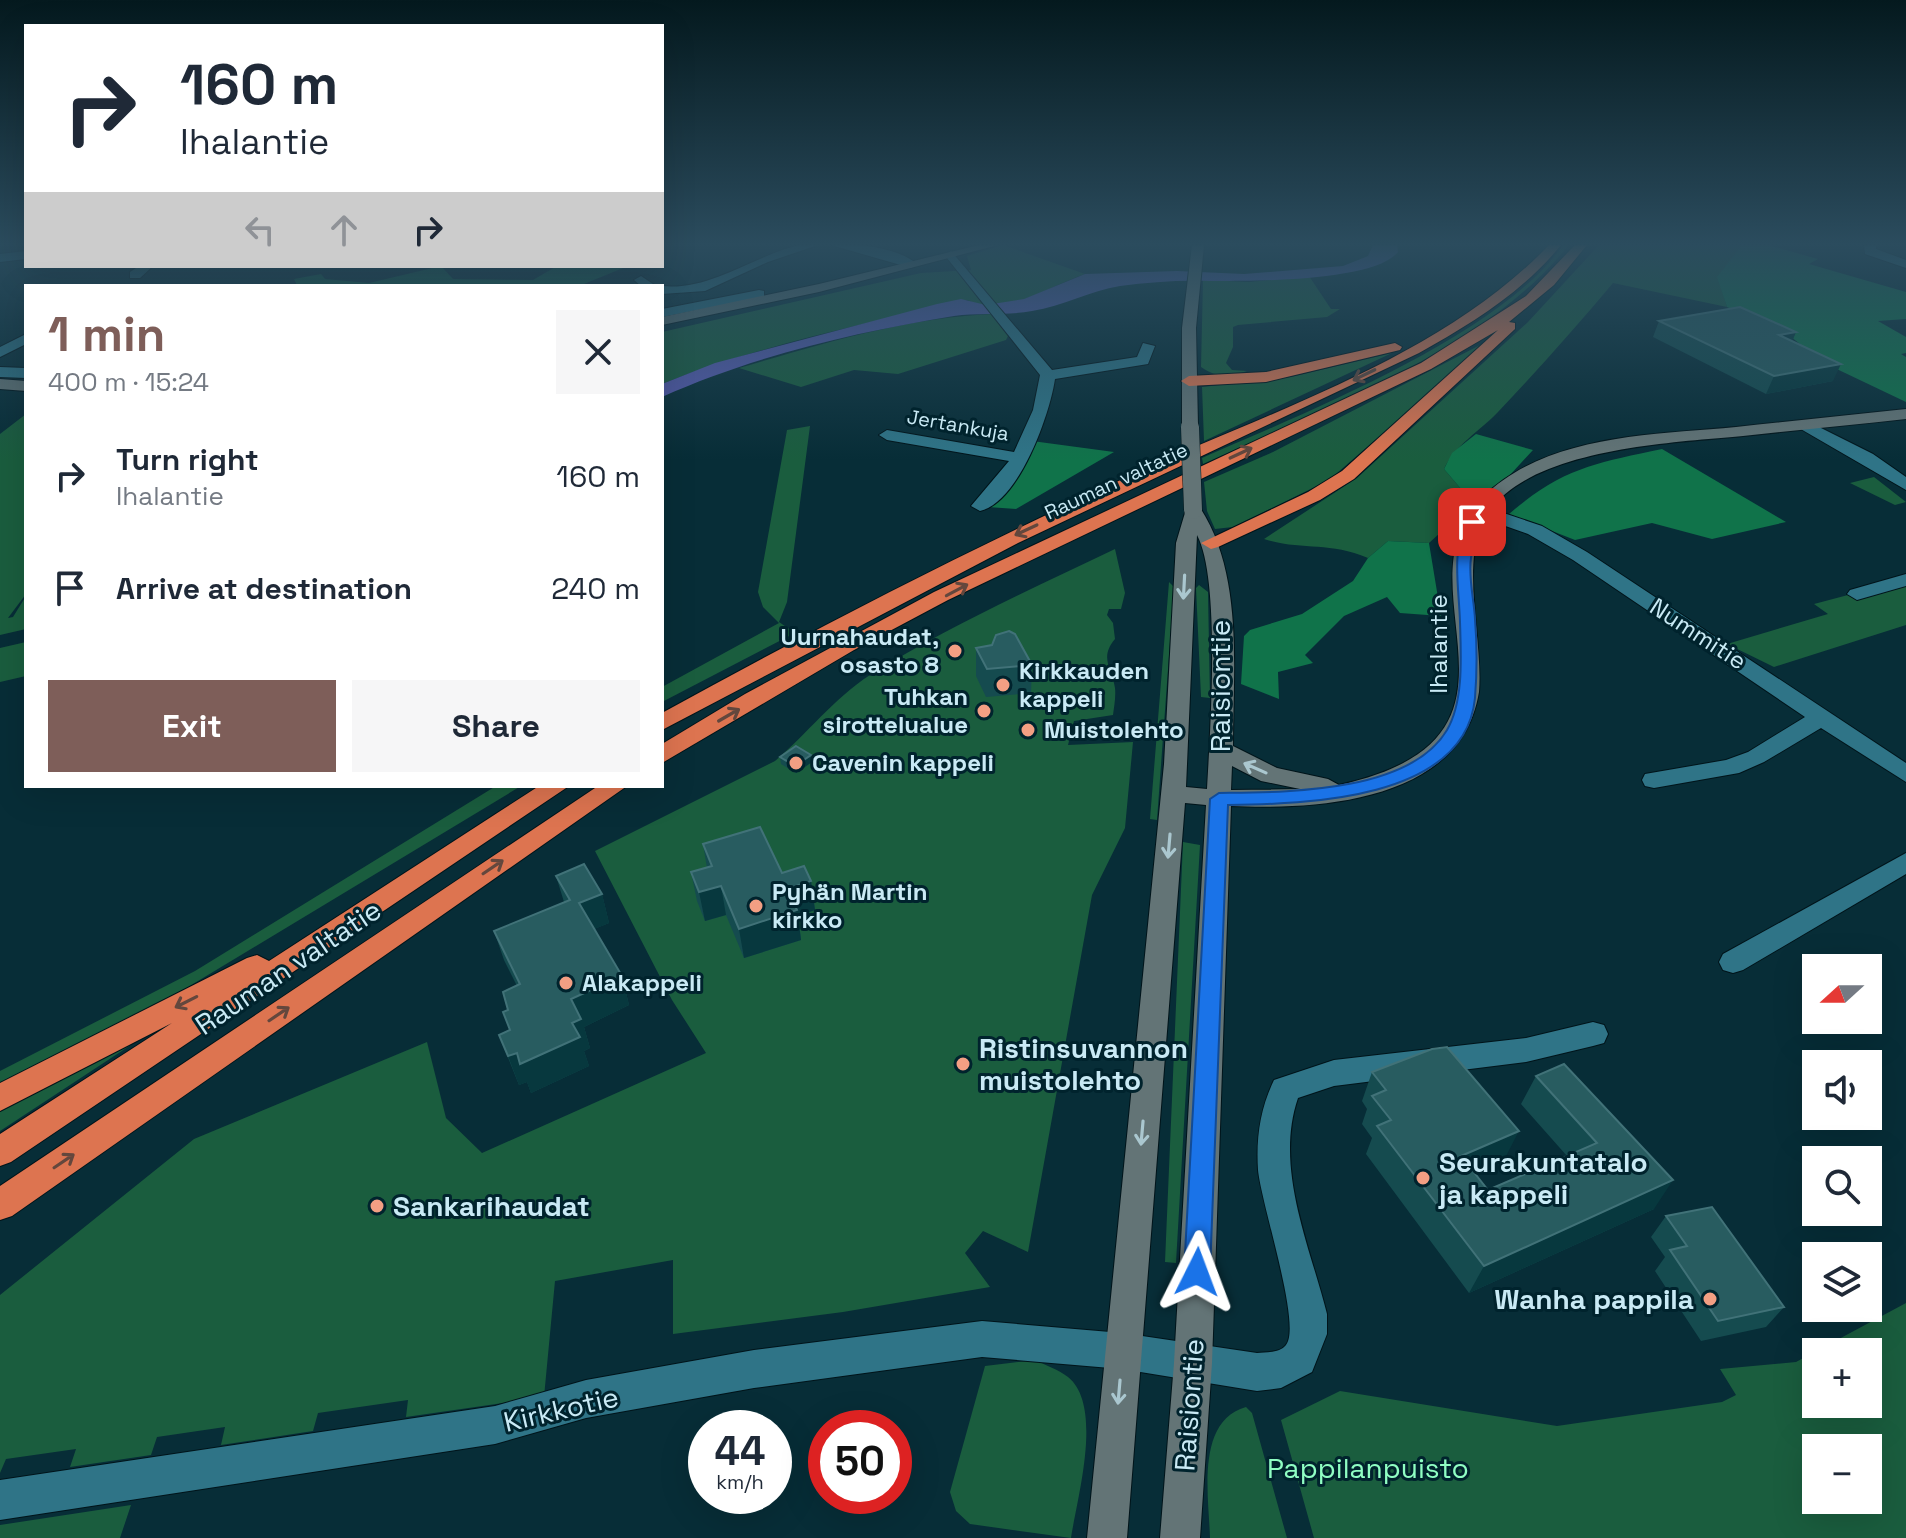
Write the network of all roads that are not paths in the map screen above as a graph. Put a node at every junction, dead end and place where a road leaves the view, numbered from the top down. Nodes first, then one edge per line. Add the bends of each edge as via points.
1 (1002, 317) edge
2 (1191, 317) edge
3 (1470, 317) edge
4 (1504, 317) edge
5 (1515, 317) edge
6 (1458, 326) junction
7 (24, 339) edge
8 (1148, 346) dead end
9 (0, 353) edge
10 (0, 372) edge
11 (24, 373) edge
12 (1048, 375) junction
13 (1189, 381) junction
14 (0, 384) edge
15 (24, 386) edge
16 (1906, 414) edge
17 (1805, 425) junction
18 (887, 435) dead end
19 (1021, 458) junction
20 (1906, 485) edge
21 (980, 506) dead end
22 (1193, 510) junction
23 (1480, 511) junction
24 (1211, 543) junction
25 (1906, 580) edge
26 (1857, 594) dead end
27 (1823, 716) junction
28 (664, 722) edge
29 (1221, 750) junction
30 (664, 754) edge
31 (1901, 764) edge
32 (1654, 780) dead end
33 (554, 788) edge
34 (612, 788) edge
35 (1346, 791) junction
36 (1174, 794) junction
37 (1219, 799) junction
38 (1906, 862) edge
39 (356, 917) junction
40 (1733, 962) dead end
41 (1593, 1034) dead end
42 (0, 1098) edge
43 (0, 1152) edge
44 (0, 1205) edge
45 (1122, 1351) junction
46 (1193, 1363) junction
47 (0, 1500) edge
48 (1107, 1538) edge
49 (1180, 1538) edge

1 - 12 street
2 - 13 main road, Raisiontie
3 - 6 highway, Rauman valtatie
30 -> 4 highway, Rauman valtatie via 817,663 1003,565 1426,366
5 - 24 highway via 1492,346 1348,475
6 - 13 highway via 1298,371
6 -> 28 highway, Rauman valtatie via 1287,413 980,552
7 - 9 street
8 - 12 street via 1143,361
10 - 11 street
12 - 19 street via 1042,407
13 - 22 main road, Raisiontie, bridge
14 - 15 main road
16 - 17 main road, Ihalantie
17 - 20 street
17 - 23 main road, Ihalantie via 1595,449 1535,470
18 - 19 street, Jertankuja
19 - 21 street
22 - 24 main road, Raisiontie
22 -> 36 main road, Raisiontie via 1186,543
23 - 27 street, Nummitie via 1567,547
23 - 35 main road, Ihalantie via 1467,535 1463,560 1468,682 1463,715 1447,742 1425,763 1395,779
24 - 29 main road, Raisiontie via 1222,634
25 - 26 street
27 - 31 street, Nummitie
27 - 32 street via 1731,767
35 -> 29 main road via 1270,775
29 - 37 main road, Raisiontie
33 - 39 highway, Rauman valtatie
44 -> 34 highway, Rauman valtatie
35 - 37 main road, Ihalantie
36 - 37 main road, Ihalantie
36 -> 45 main road, Raisiontie
37 - 46 main road, Raisiontie
38 - 40 street
39 -> 42 highway
39 - 43 highway, Rauman valtatie
41 - 46 street, Kirkkotie via 1526,1050 1334,1073 1285,1089 1275,1110 1272,1137 1309,1334 1299,1359 1281,1369 1257,1372
45 - 46 street, Kirkkotie
45 - 47 street, Kirkkotie via 982,1339 754,1369 586,1399 495,1425
45 -> 48 main road, Raisiontie
46 - 49 main road, Raisiontie

